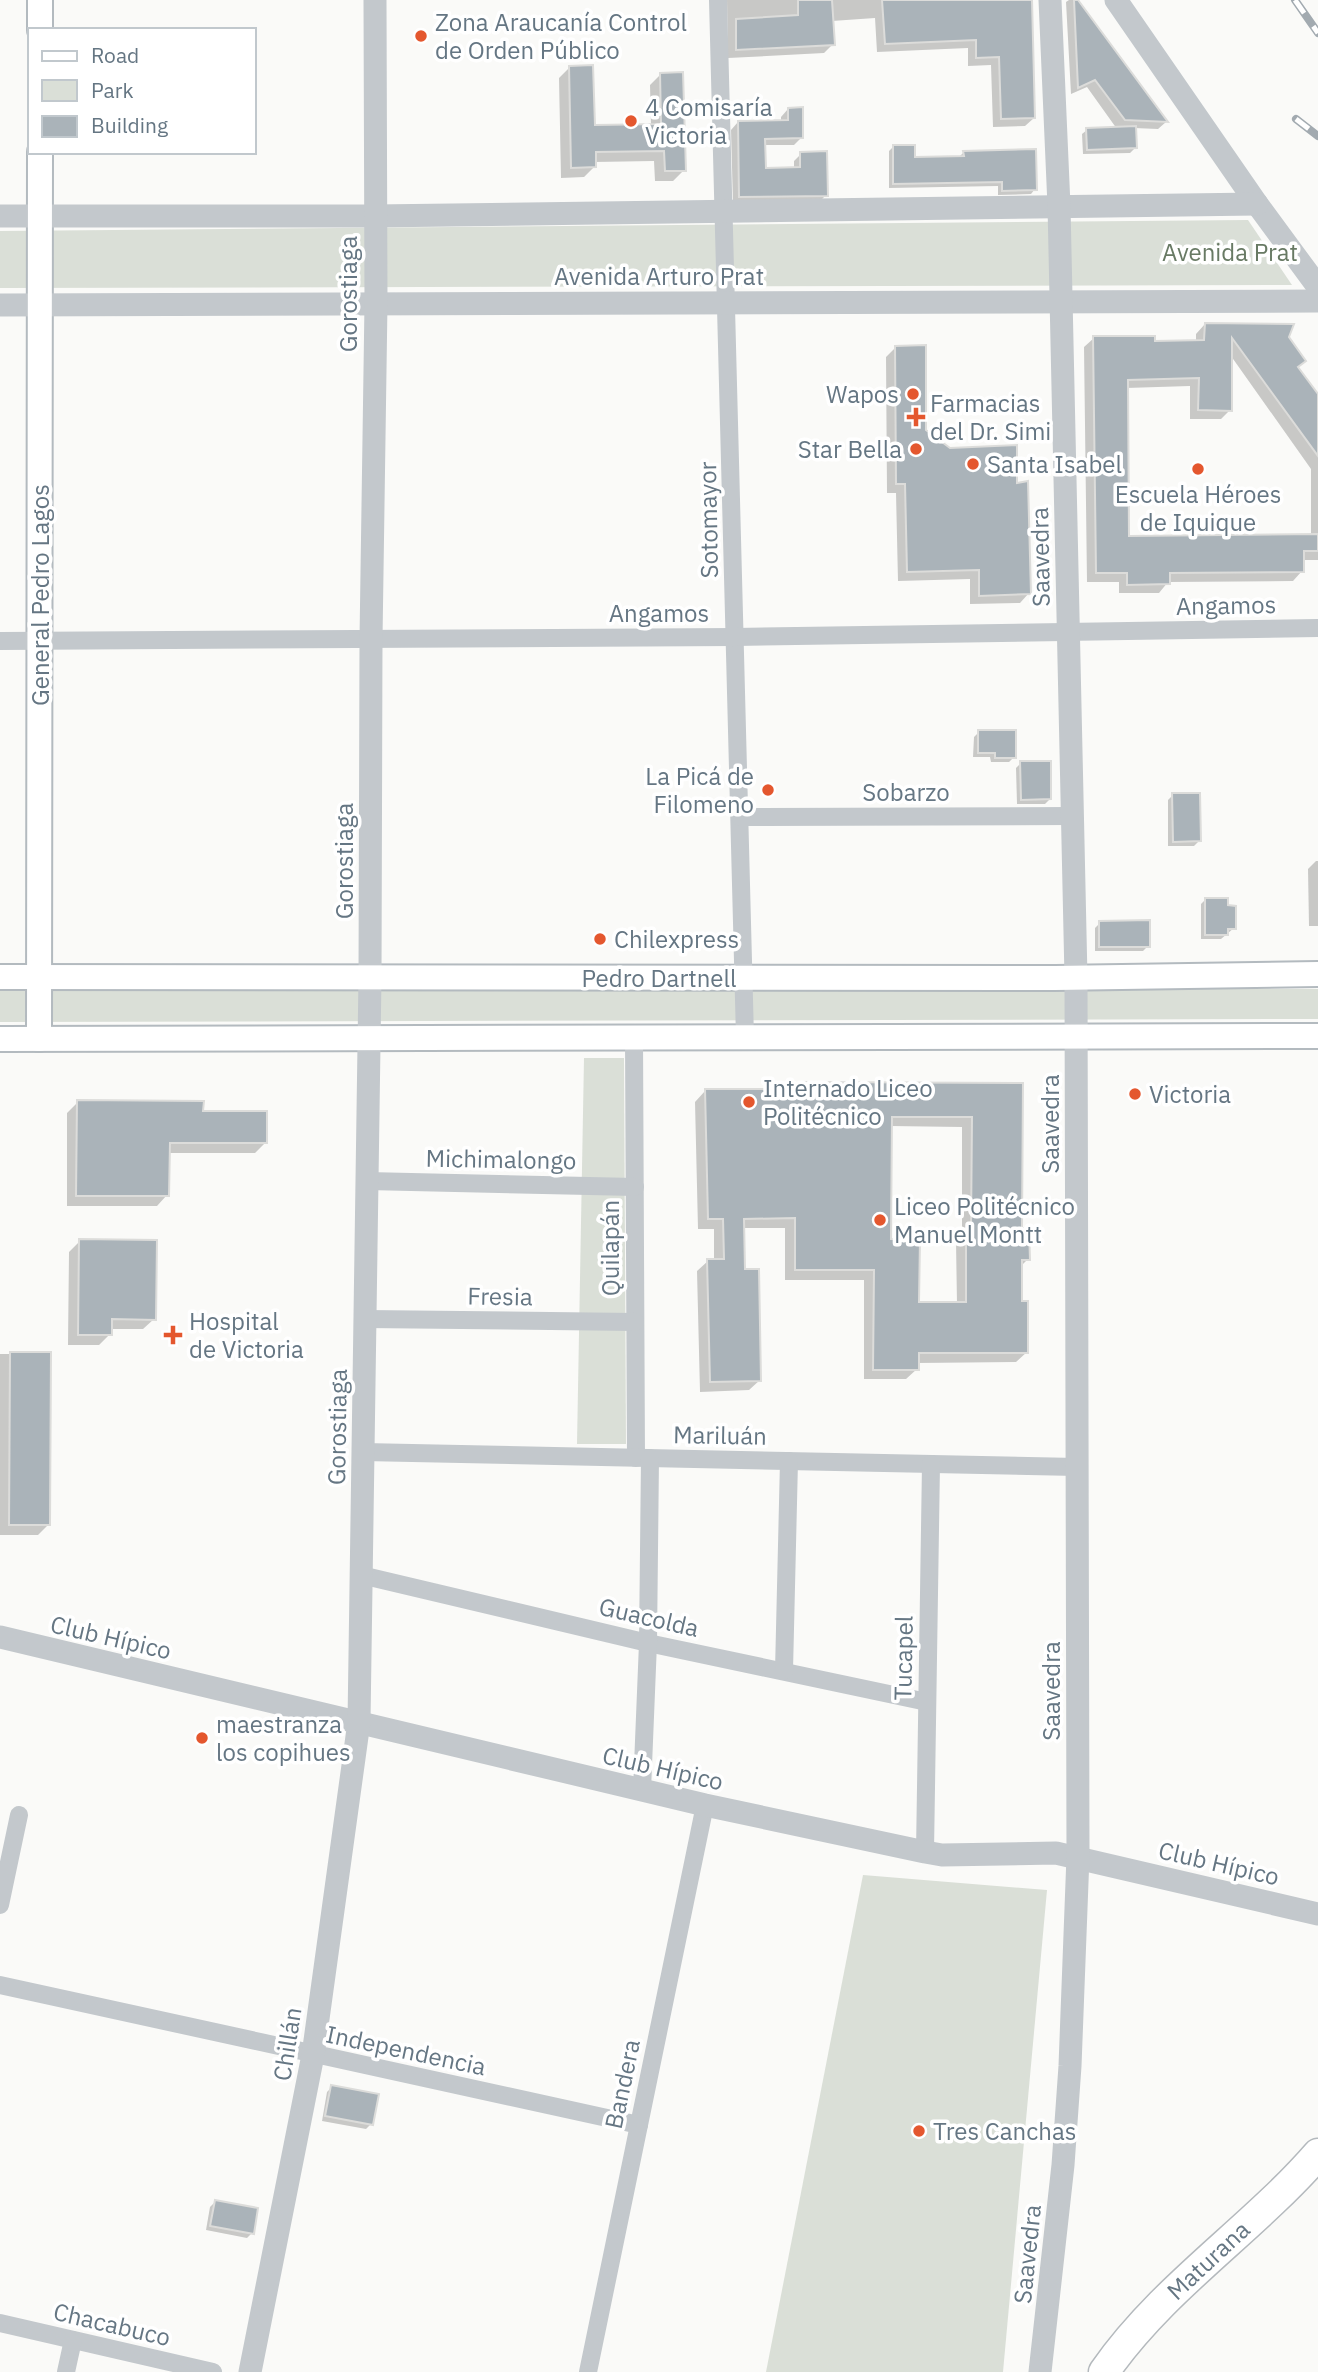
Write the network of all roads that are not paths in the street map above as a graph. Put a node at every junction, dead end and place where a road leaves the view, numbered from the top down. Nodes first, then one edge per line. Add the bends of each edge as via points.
1 (40, 0) edge
2 (375, 0) edge
3 (718, 0) edge
4 (1050, 0) edge
5 (1116, 0) edge
6 (40, 28) edge
7 (40, 154) edge
8 (1257, 204) junction
9 (1059, 206) junction
10 (725, 212) junction
11 (0, 216) edge
12 (40, 216) junction
13 (374, 216) junction
14 (1318, 287) edge
15 (1061, 301) junction
16 (1318, 301) edge
17 (727, 302) junction
18 (376, 303) junction
19 (41, 304) junction
20 (0, 305) edge
21 (1318, 628) edge
22 (1068, 632) junction
23 (735, 637) junction
24 (0, 640) edge
25 (40, 640) junction
26 (371, 640) junction
27 (1072, 816) junction
28 (740, 817) junction
29 (1318, 974) edge
30 (0, 977) edge
31 (39, 977) junction
32 (370, 977) junction
33 (743, 978) junction
34 (1076, 978) junction
35 (1318, 1036) edge
36 (1076, 1037) junction
37 (369, 1038) junction
38 (634, 1038) junction
39 (745, 1038) junction
40 (0, 1039) edge
41 (39, 1039) junction
42 (367, 1181) junction
43 (635, 1187) junction
44 (365, 1319) junction
45 (635, 1322) junction
46 (363, 1452) junction
47 (643, 1458) junction
48 (789, 1461) junction
49 (930, 1464) junction
50 (1077, 1467) junction
51 (361, 1575) junction
52 (0, 1637) edge
53 (648, 1643) junction
54 (784, 1671) junction
55 (927, 1702) junction
56 (359, 1722) junction
57 (642, 1790) junction
58 (705, 1805) junction
59 (19, 1815) dead end
60 (925, 1852) junction
61 (1078, 1856) junction
62 (0, 1905) edge
63 (1318, 1914) edge
64 (0, 1986) edge
65 (313, 2056) junction
66 (639, 2126) junction
67 (1318, 2154) edge
68 (0, 2323) edge
69 (73, 2340) junction
70 (66, 2372) edge
71 (213, 2372) edge
72 (250, 2372) edge
73 (588, 2372) edge
74 (1040, 2372) edge
75 (1104, 2372) edge

1 - 6 main road
2 - 13 street, Gorostiaga
3 - 10 street, Sotomayor
4 - 9 street, Saavedra
5 - 8 street
7 - 12 main road, General Pedro Lagos
8 - 9 street
8 - 14 street
9 - 10 street
9 - 15 street, Saavedra
10 - 13 street
10 - 17 street, Sotomayor
11 - 12 street
12 - 13 street
12 - 19 main road, General Pedro Lagos
13 - 18 street, Gorostiaga
15 - 16 street, Avenida Arturo Prat
15 - 17 street, Avenida Arturo Prat
15 - 22 street, Saavedra
17 - 18 street, Avenida Arturo Prat
17 - 23 street, Sotomayor
18 - 19 street, Avenida Arturo Prat
18 - 26 street, Gorostiaga
19 - 20 street, Avenida Arturo Prat
19 - 25 main road, General Pedro Lagos
21 - 22 street, Angamos
22 - 23 street, Angamos
22 - 27 street, Saavedra
23 - 26 street, Angamos
23 - 28 street, Sotomayor
24 - 25 street, Angamos
25 - 26 street, Angamos
25 - 31 main road, General Pedro Lagos
26 - 32 street, Gorostiaga
27 - 28 street, Sobarzo
27 - 34 street, Saavedra
28 - 33 street, Sotomayor
29 - 34 main road, Pedro Dartnell
30 - 31 main road, Pedro Dartnell
31 - 32 main road, Pedro Dartnell
31 - 41 main road, General Pedro Lagos
32 - 33 main road, Pedro Dartnell
32 - 37 street, Gorostiaga
33 - 34 main road, Pedro Dartnell
33 - 39 street, Sotomayor
34 - 36 street, Saavedra
35 - 36 main road
36 - 39 main road
36 - 50 street, Saavedra
37 - 38 main road
37 - 41 main road
37 - 42 street, Gorostiaga
38 - 39 main road
38 - 43 street, Quilapán
40 - 41 main road
42 - 43 street, Michimalongo
42 - 44 street, Gorostiaga
43 - 45 street, Quilapán
44 - 45 street, Fresia
44 - 46 street, Gorostiaga
45 - 47 street, Quilapán
46 - 47 street, Mariluán
46 - 51 street, Gorostiaga
47 - 48 street, Mariluán
47 - 53 street, Quilapán
48 - 49 street, Mariluán
48 - 54 street
49 - 50 street, Mariluán
49 - 55 street, Tucapel
50 - 61 street, Saavedra
51 - 53 street, Guacolda
51 - 56 street, Gorostiaga
52 - 56 street, Club Hípico
53 - 54 street, Guacolda
53 - 57 street, Quilapán
54 - 55 street, Guacolda
55 - 60 street, Tucapel
56 - 57 street, Club Hípico
56 - 65 street, Chillán
57 - 58 street, Club Hípico
58 - 60 street, Club Hípico
58 - 66 street, Bandera
59 - 62 street
60 - 61 street, Club Hípico
61 - 63 street, Club Hípico
61 - 74 street, Saavedra via 1066,2116
64 - 65 street, Independencia
65 - 66 street, Independencia
65 - 72 street, Chillán
66 - 73 street, Bandera
67 - 75 highway, Maturana via 1163,2302
68 - 69 street, Chacabuco
69 - 70 street
69 - 71 street, Chacabuco

